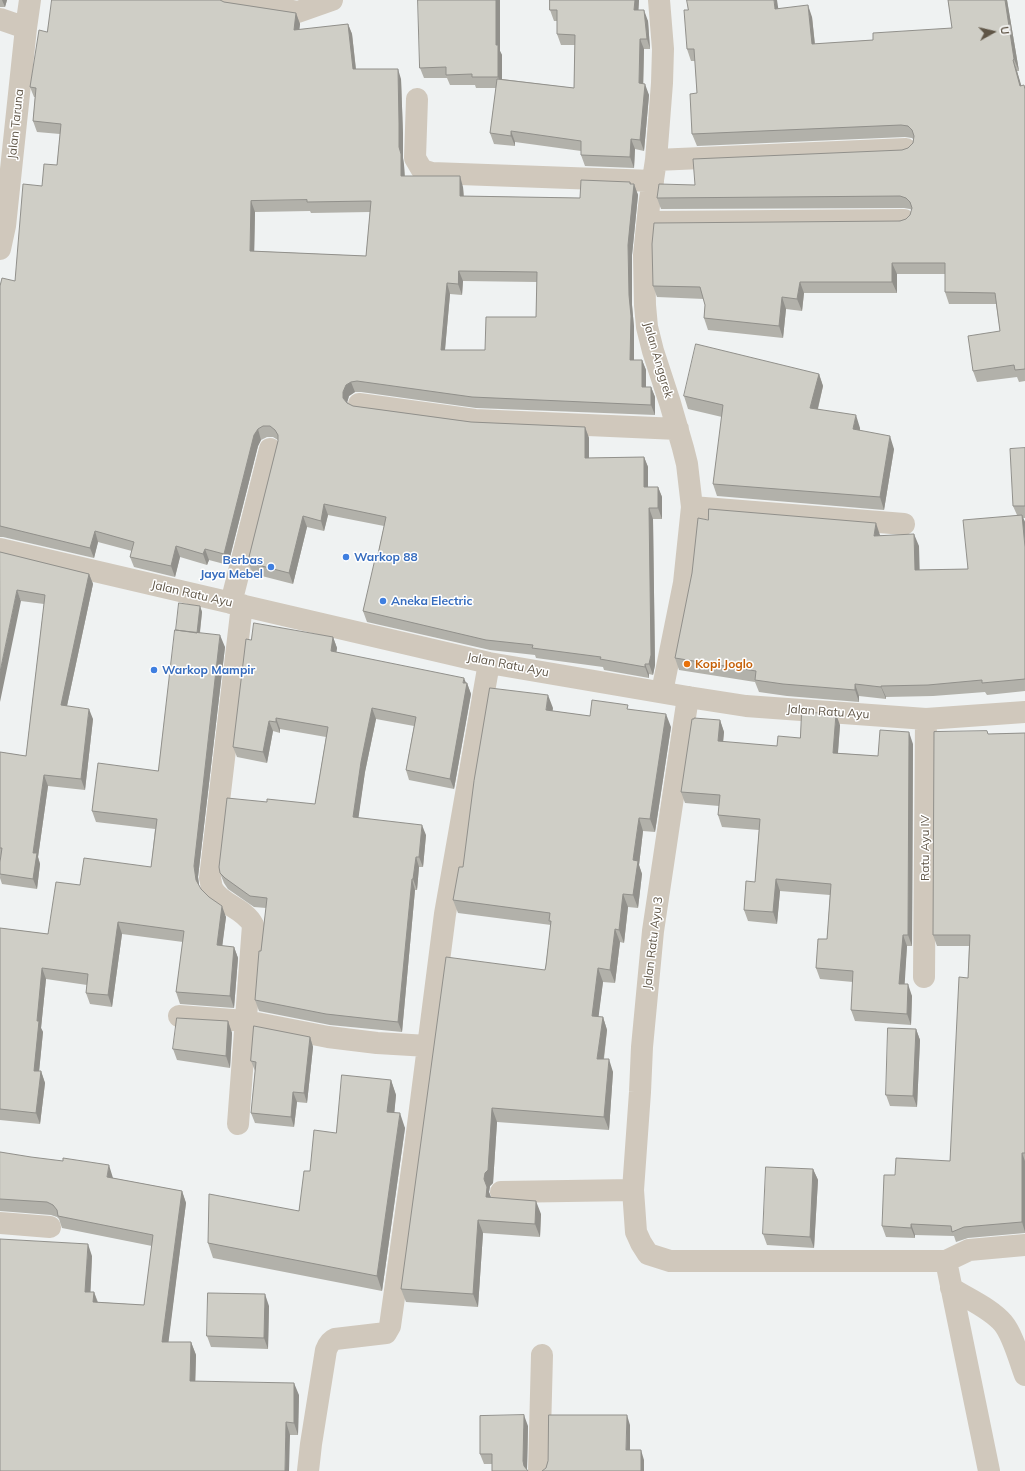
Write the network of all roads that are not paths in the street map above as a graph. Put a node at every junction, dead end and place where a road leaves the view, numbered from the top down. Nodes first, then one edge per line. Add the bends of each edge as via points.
1 (30, 0) edge
2 (230, 0) edge
3 (332, 0) edge
4 (659, 0) edge
5 (0, 19) edge
6 (26, 28) junction
7 (417, 100) dead end
8 (906, 149) edge
9 (654, 171) junction
10 (904, 220) edge
11 (648, 222) junction
12 (2, 225) edge
13 (0, 249) edge
14 (359, 404) dead end
15 (678, 429) junction
16 (270, 449) dead end
17 (692, 507) junction
18 (904, 524) dead end
19 (0, 549) edge
20 (236, 604) junction
21 (489, 663) junction
22 (662, 692) junction
23 (688, 697) junction
24 (1025, 712) edge
25 (926, 719) junction
26 (924, 977) dead end
27 (179, 1016) dead end
28 (246, 1021) junction
29 (428, 1046) junction
30 (238, 1124) dead end
31 (633, 1190) junction
32 (501, 1192) dead end
33 (0, 1223) edge
34 (50, 1227) dead end
35 (1025, 1245) edge
36 (946, 1261) junction
37 (951, 1288) junction
38 (542, 1355) dead end
39 (1025, 1374) edge
40 (308, 1471) edge
41 (540, 1471) edge
42 (989, 1471) edge

1 - 6 street, Jalan Taruna
2 - 3 street via 298,12
4 - 9 street, Jalan Anggrek via 662,83
5 - 6 street
6 - 12 street, Jalan Taruna
7 - 9 street via 415,158 422,170 432,174
8 - 9 street
9 - 11 street, Jalan Anggrek
10 - 11 street
11 - 15 street, Jalan Anggrek via 644,255 647,327
12 - 13 street, Jalan Taruna
14 - 15 street via 475,420
15 - 17 street, Jalan Anggrek via 687,464
16 - 20 street
17 - 18 street
17 - 22 street, Jalan Anggrek via 684,582
19 - 20 street, Jalan Ratu Ayu
20 - 21 street, Jalan Ratu Ayu
20 - 28 street via 210,878 212,888 217,894 248,917 253,925
21 - 22 street, Jalan Ratu Ayu
21 - 29 street via 445,914
22 - 23 street, Jalan Ratu Ayu
23 - 25 street, Jalan Ratu Ayu via 746,706
23 - 31 street, Jalan Ratu Ayu 3 via 653,931 642,1047
24 - 25 street, Jalan Ratu Ayu
25 - 26 street, Ratu Ayu IV
27 - 28 street
28 - 29 street via 328,1037
28 - 30 street
29 - 40 street via 390,1326 386,1333 336,1339 328,1345
31 - 32 street
31 - 36 street, Jalan Ratu Ayu 3 via 636,1232 640,1243 648,1254 670,1261
33 - 34 street
35 - 36 street via 969,1250
36 - 37 street
37 - 39 street via 993,1314 1004,1324
37 - 42 street
38 - 41 street

